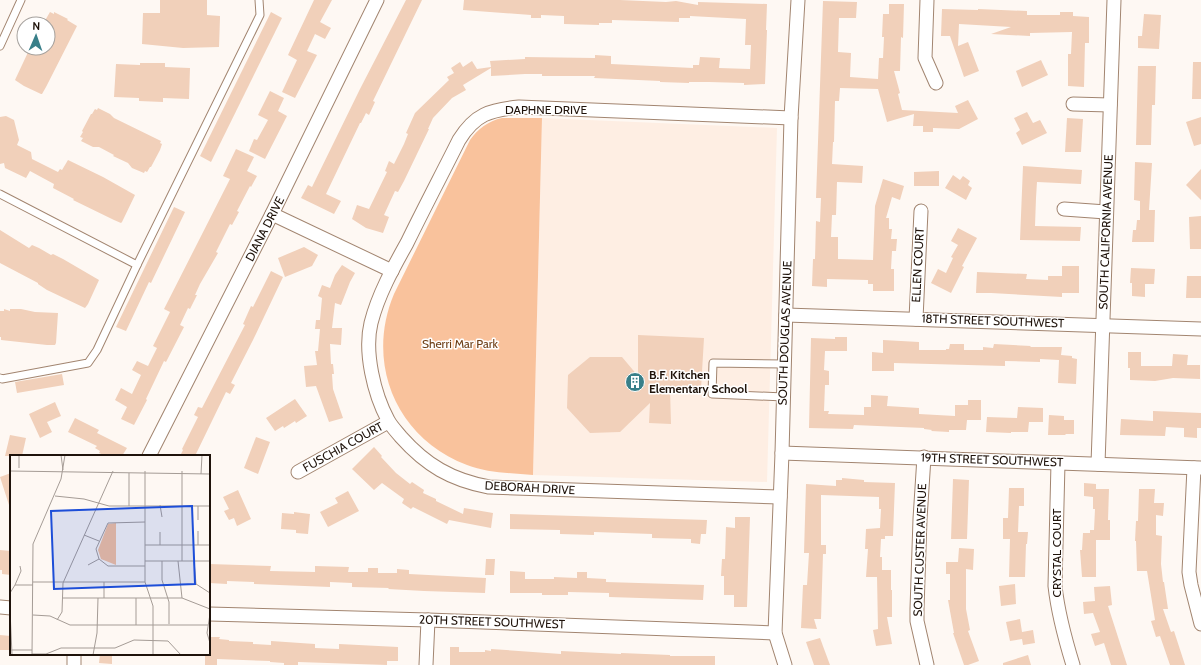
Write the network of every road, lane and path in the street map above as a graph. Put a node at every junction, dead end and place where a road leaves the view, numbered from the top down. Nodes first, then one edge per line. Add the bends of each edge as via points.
1 (22, 0) edge
2 (259, 0) edge
3 (377, 0) edge
4 (798, 0) edge
5 (927, 0) edge
6 (1114, 0) edge
7 (0, 46) edge
8 (936, 82) dead end
9 (1073, 104) dead end
10 (1110, 106) junction
11 (791, 118) junction
12 (0, 194) edge
13 (1064, 209) dead end
14 (921, 211) dead end
15 (1106, 212) junction
16 (272, 214) junction
17 (136, 265) junction
18 (392, 271) junction
19 (786, 315) junction
20 (916, 319) junction
21 (1102, 326) junction
22 (1201, 329) edge
23 (784, 364) junction
24 (0, 378) edge
25 (784, 397) junction
26 (388, 422) junction
27 (782, 453) junction
28 (150, 455) edge
29 (924, 457) junction
30 (1058, 463) junction
31 (1098, 464) junction
32 (1197, 468) edge
33 (298, 472) dead end
34 (780, 497) junction
35 (210, 614) edge
36 (428, 620) junction
37 (1201, 624) edge
38 (775, 633) junction
39 (426, 665) edge
40 (785, 665) edge
41 (927, 665) edge
42 (1073, 665) edge

1 - 7 lane
2 - 17 lane via 260,15
3 - 16 street, DIANA DRIVE
4 - 11 street, SOUTH DOUGLAS AVENUE
5 - 8 street via 925,58
6 - 10 street, SOUTH CALIFORNIA AVENUE
9 - 10 street
10 - 15 street, SOUTH CALIFORNIA AVENUE
11 - 18 street, DAPHNE DRIVE via 519,107 489,112 470,124 462,136
11 - 19 street, SOUTH DOUGLAS AVENUE
12 - 17 lane
13 - 15 street
14 - 20 street, ELLEN COURT
15 - 21 street, SOUTH CALIFORNIA AVENUE
16 - 18 street
16 - 28 street, DIANA DRIVE
17 - 24 lane via 97,350 88,362
18 - 26 street, DEBORAH DRIVE via 371,324 370,338 370,363 377,394
19 - 20 street, 18TH STREET SOUTHWEST
19 - 23 street, SOUTH DOUGLAS AVENUE
20 - 21 street, 18TH STREET SOUTHWEST
21 - 22 street, 18TH STREET SOUTHWEST
21 - 31 street, SOUTH CALIFORNIA AVENUE
23 - 25 street, SOUTH DOUGLAS AVENUE
23 - 25 lane via 713,363 712,394
25 - 27 street, SOUTH DOUGLAS AVENUE
26 - 33 street, FUSCHIA COURT
26 - 34 street, DEBORAH DRIVE via 413,450 430,464 446,474 476,485
27 - 29 street, 19TH STREET SOUTHWEST
27 - 34 street, SOUTH DOUGLAS AVENUE
29 - 30 street, 19TH STREET SOUTHWEST
29 - 41 street, SOUTH CUSTER AVENUE via 917,621
30 - 31 street, 19TH STREET SOUTHWEST
30 - 42 street, CRYSTAL COURT via 1055,586 1061,622
31 - 32 street, 19TH STREET SOUTHWEST
32 - 37 street via 1190,572
34 - 38 street, SOUTH DOUGLAS AVENUE
35 - 36 street, 20TH STREET SOUTHWEST
36 - 38 street, 20TH STREET SOUTHWEST
36 - 39 street
38 - 40 street, SOUTH DOUGLAS AVENUE

